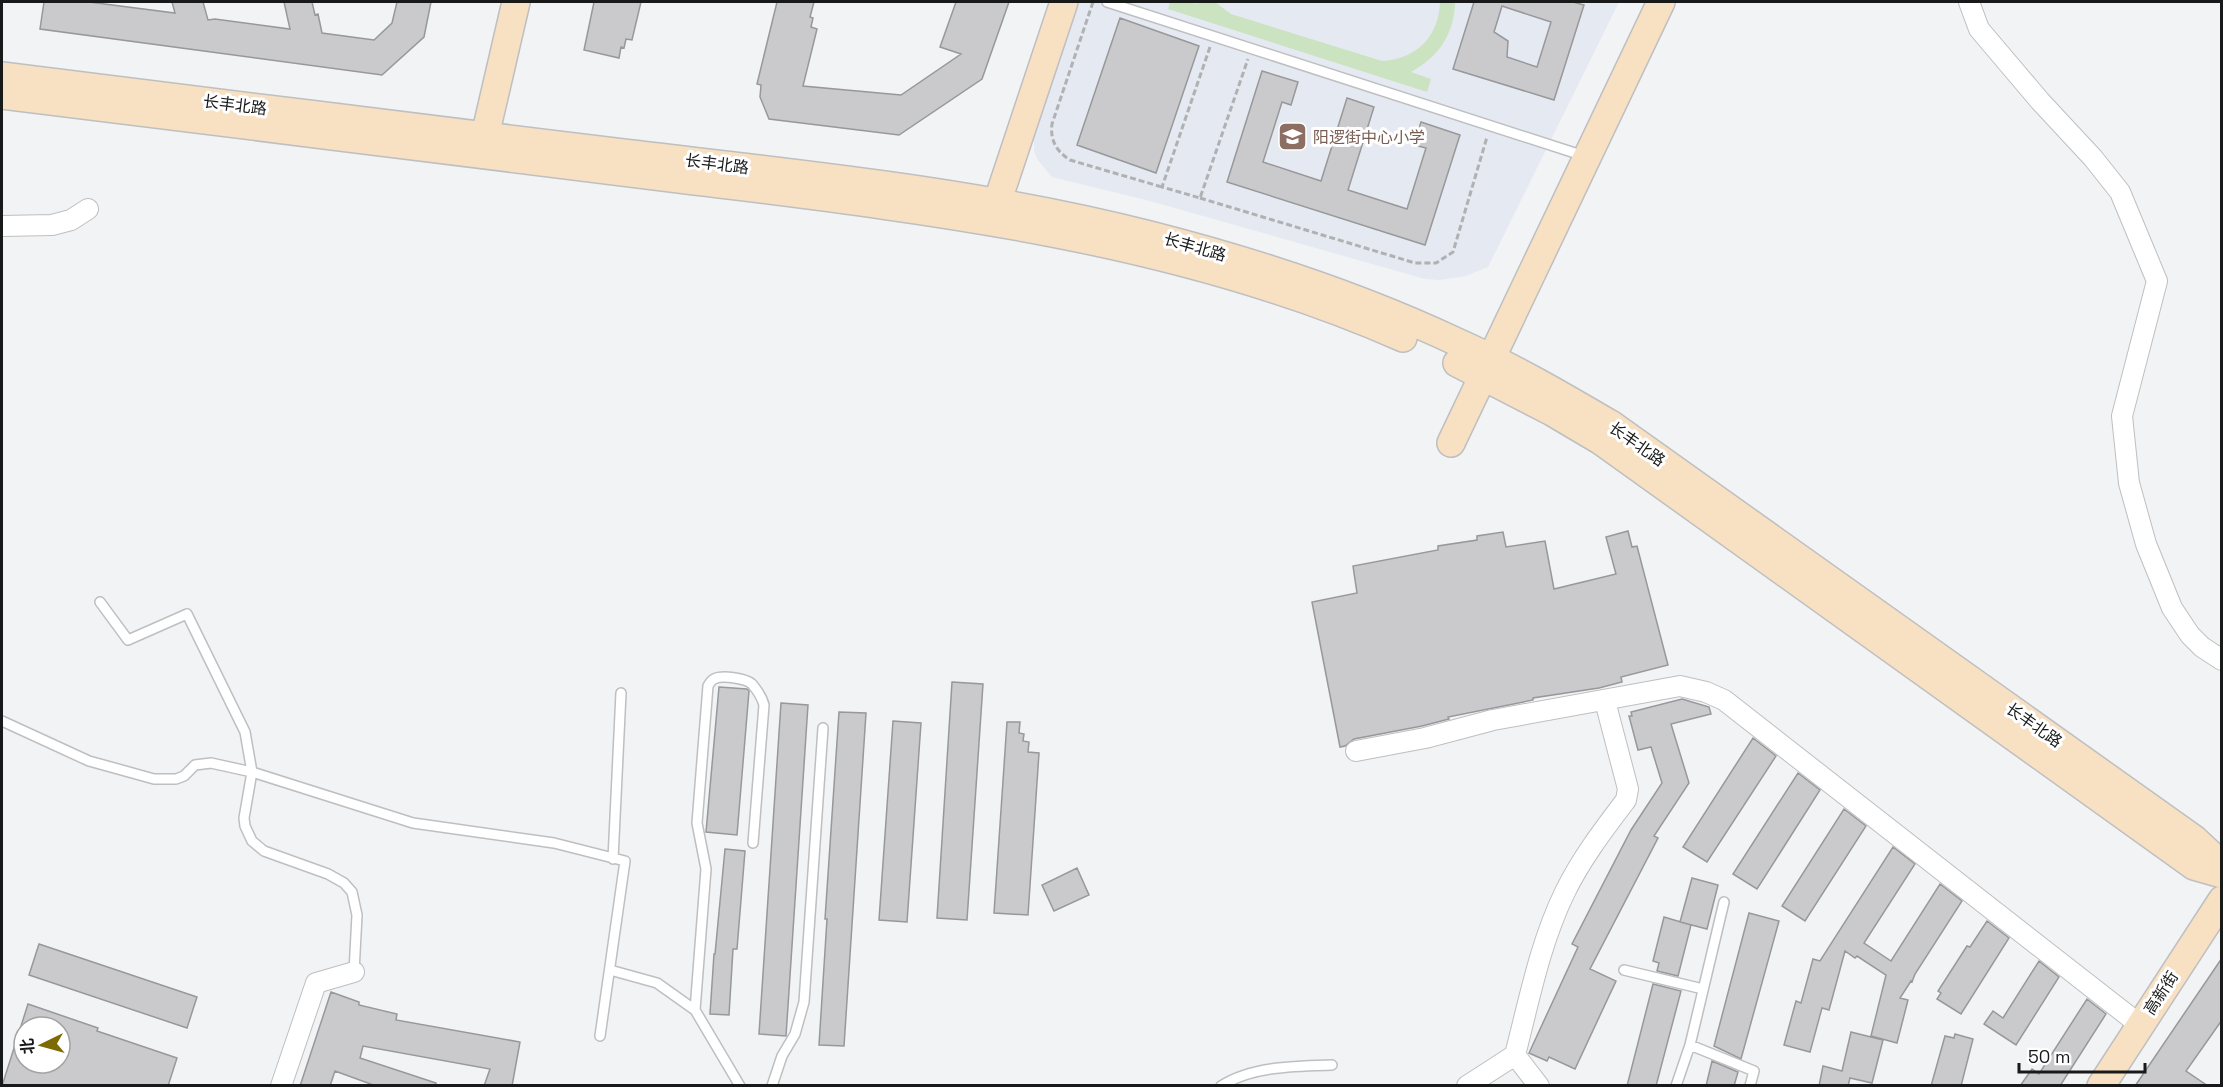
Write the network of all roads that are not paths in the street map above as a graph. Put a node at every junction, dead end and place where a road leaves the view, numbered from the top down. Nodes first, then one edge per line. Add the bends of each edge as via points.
1 (497, 2) edge
2 (516, 2) edge
3 (1064, 2) edge
4 (1107, 2) edge
5 (1647, 2) edge
6 (1661, 2) edge
7 (1969, 2) edge
8 (2, 76) edge
9 (2, 95) edge
10 (474, 144) junction
11 (1575, 153) junction
12 (998, 203) junction
13 (88, 209) dead end
14 (2, 226) edge
15 (1482, 364) junction
16 (1445, 440) dead end
17 (100, 602) dead end
18 (2222, 660) edge
19 (621, 693) dead end
20 (1605, 701) junction
21 (2, 721) edge
22 (823, 728) dead end
23 (1356, 751) dead end
24 (252, 772) junction
25 (753, 843) dead end
26 (613, 859) junction
27 (2222, 865) edge
28 (2222, 874) edge
29 (2222, 900) edge
30 (1724, 902) dead end
31 (610, 970) junction
32 (1624, 970) dead end
33 (354, 972) joint
34 (1703, 989) junction
35 (695, 1010) junction
36 (2140, 1025) junction
37 (600, 1036) dead end
38 (1690, 1045) junction
39 (1515, 1055) junction
40 (1332, 1065) dead end
41 (281, 1086) edge
42 (740, 1086) edge
43 (772, 1086) edge
44 (1221, 1086) edge
45 (1467, 1086) edge
46 (1539, 1086) edge
47 (1676, 1086) edge
48 (1750, 1086) edge
49 (2100, 1086) edge

1 - 10 street
2 - 10 street
3 - 12 street
4 - 11 lane
5 - 11 street
6 - 15 street
7 - 18 street via 1979,29 2120,192 2157,280 2122,416 2129,483 2146,544 2172,608 2190,635
8 - 10 street, 长丰北路
9 - 10 street, 长丰北路
10 - 12 street, 长丰北路 via 829,178
10 - 15 street, 长丰北路 via 1086,239 1285,294
11 - 15 street
12 - 15 street, 长丰北路 via 1148,234 1269,269 1364,302
13 - 14 street via 71,220 52,225
15 - 16 street
15 - 27 street, 长丰北路 via 1612,425 2194,839
15 - 28 street, 长丰北路 via 1601,441 2193,866
17 - 24 lane via 128,640 187,614 245,732
19 - 26 lane
20 - 23 street via 1493,720
20 - 36 street via 1680,686 1724,700
20 - 39 street via 1628,789 1626,800 1576,872 1555,914
21 - 24 lane via 89,761 154,779 176,779 195,765 211,763
22 - 43 lane via 804,1002
24 - 26 lane via 413,823 554,843
24 - 33 lane via 244,818 252,841 264,851 328,874 352,892 357,915
25 - 35 lane via 764,705 762,697 746,680 720,678 708,686 697,823 706,869
26 - 31 lane via 625,861
29 - 36 street, 高新街
30 - 34 lane
31 - 35 lane via 657,983
31 - 37 lane
32 - 34 lane
33 - 41 street via 316,983
34 - 38 lane
35 - 42 lane
36 - 49 street, 高新街
38 - 47 lane
38 - 48 lane via 1754,1071
39 - 45 street
39 - 46 street
40 - 44 lane via 1258,1072 1233,1078

